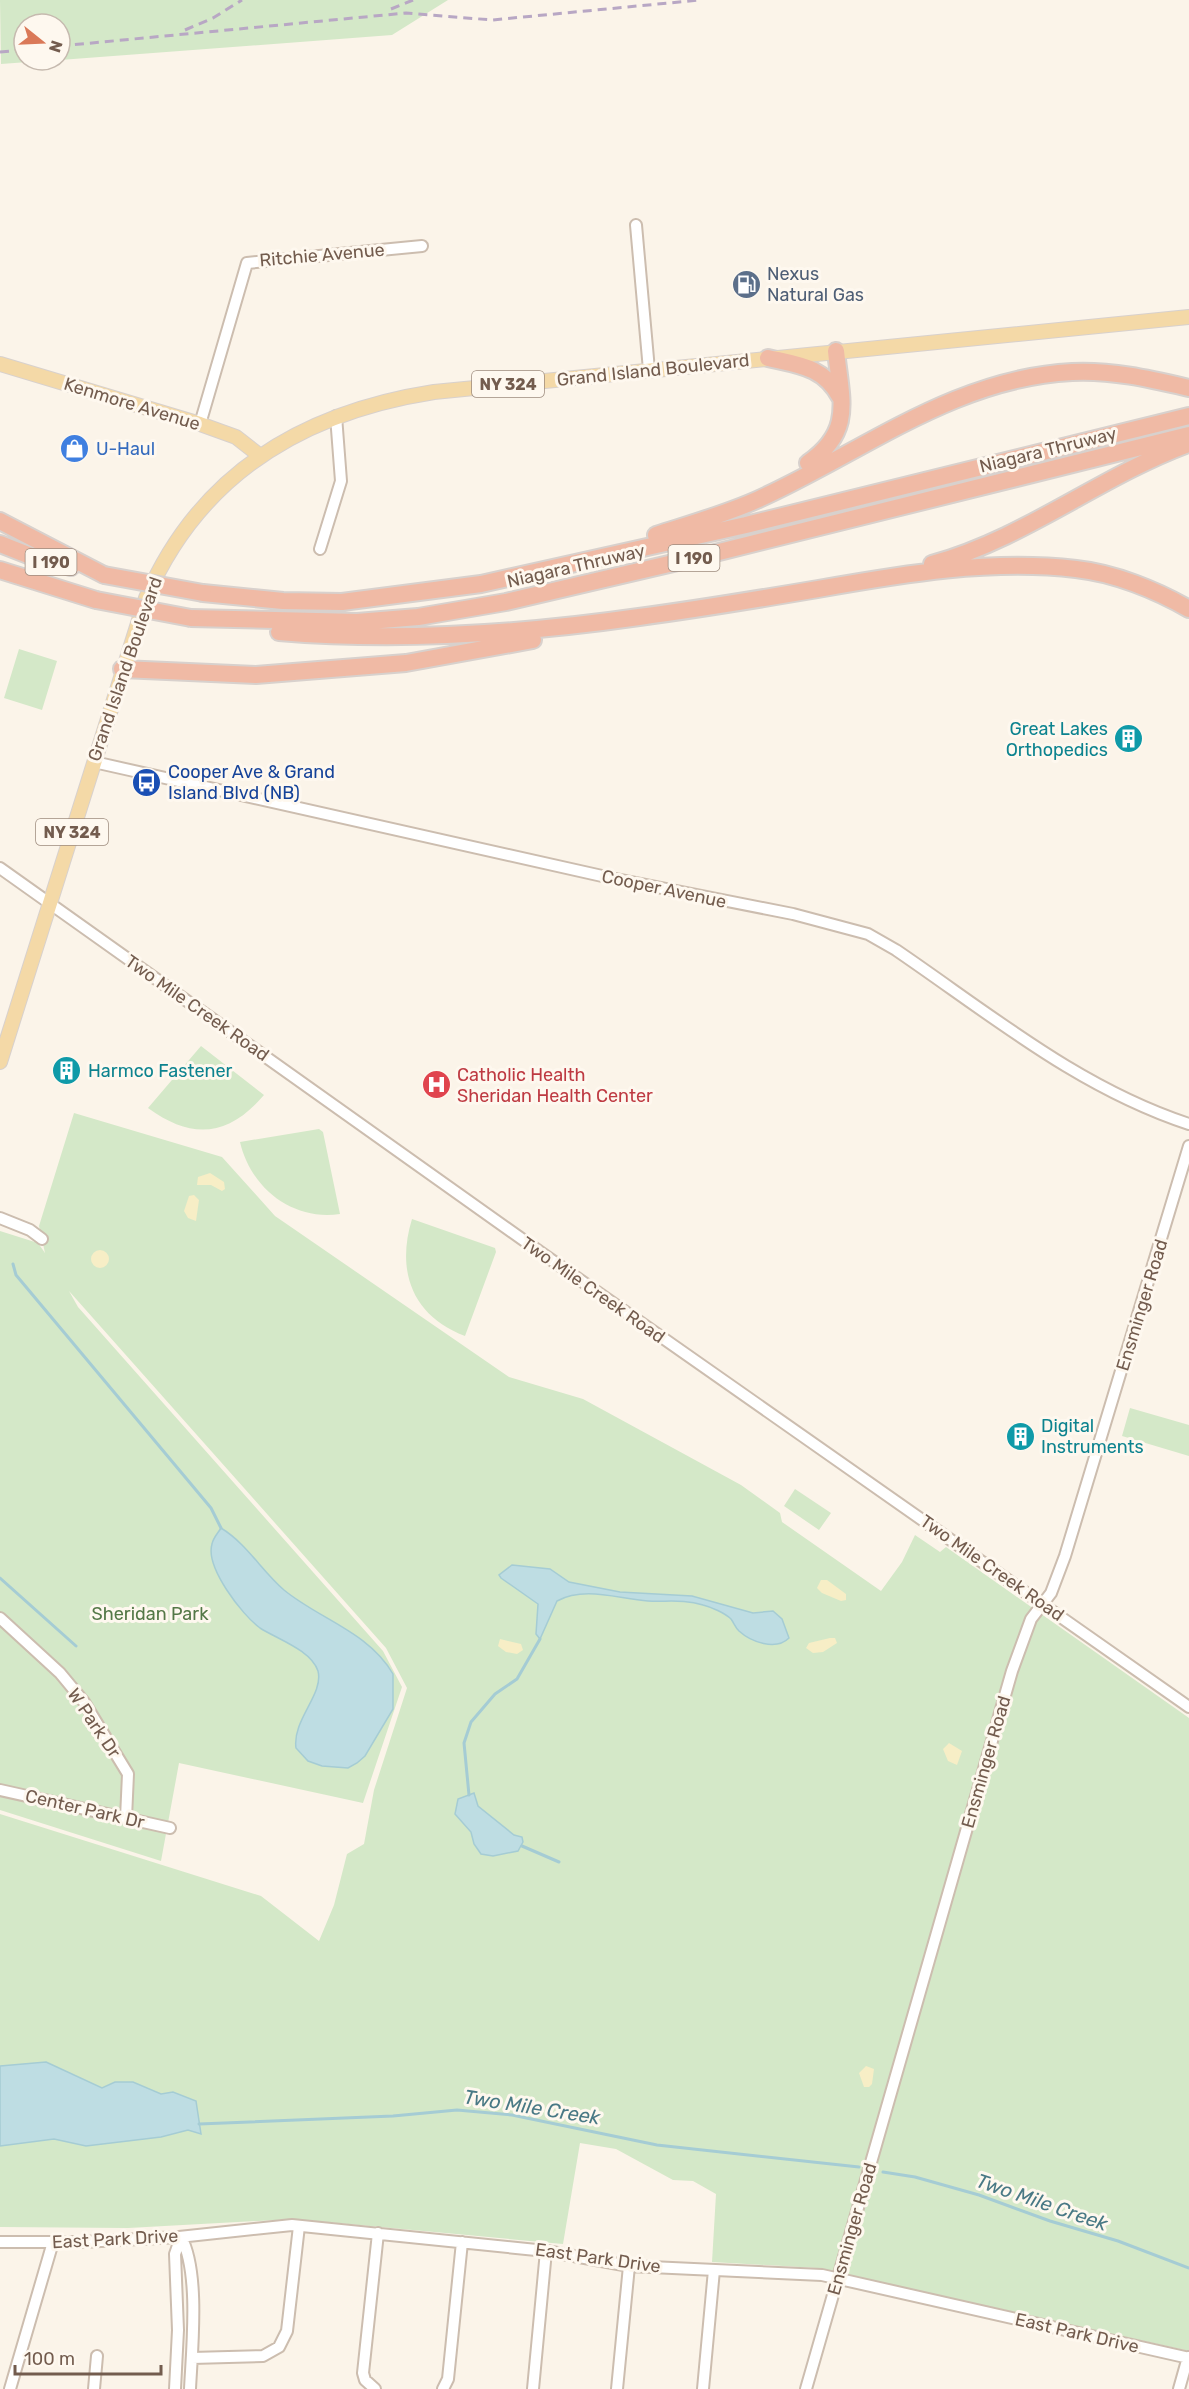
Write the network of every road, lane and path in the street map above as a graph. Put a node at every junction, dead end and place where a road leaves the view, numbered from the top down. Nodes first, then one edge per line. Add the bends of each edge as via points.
1 (636, 225) dead end
2 (422, 246) dead end
3 (1189, 317) edge
4 (836, 351) junction
5 (768, 358) junction
6 (0, 364) edge
7 (649, 370) junction
8 (1189, 388) edge
9 (841, 397) junction
10 (336, 416) junction
11 (1189, 416) edge
12 (200, 424) junction
13 (1189, 435) edge
14 (1189, 444) edge
15 (260, 455) junction
16 (772, 492) junction
17 (0, 520) edge
18 (0, 544) edge
19 (320, 549) dead end
20 (556, 567) junction
21 (0, 570) edge
22 (104, 575) junction
23 (876, 579) junction
24 (1189, 609) edge
25 (191, 618) junction
26 (636, 618) junction
27 (122, 669) junction
28 (94, 762) junction
29 (0, 868) edge
30 (49, 902) junction
31 (0, 1062) edge
32 (1189, 1124) edge
33 (1189, 1146) edge
34 (0, 1218) edge
35 (42, 1239) dead end
36 (1043, 1604) junction
37 (0, 1618) edge
38 (1189, 1707) edge
39 (0, 1790) edge
40 (126, 1818) junction
41 (170, 1828) dead end
42 (299, 2226) junction
43 (378, 2234) junction
44 (182, 2236) junction
45 (0, 2242) edge
46 (53, 2242) junction
47 (462, 2242) junction
48 (546, 2251) junction
49 (629, 2265) junction
50 (714, 2270) junction
51 (837, 2279) junction
52 (97, 2356) dead end
53 (1189, 2357) edge
54 (192, 2358) junction
55 (10, 2389) edge
56 (94, 2389) edge
57 (175, 2389) edge
58 (190, 2389) edge
59 (375, 2389) edge
60 (443, 2389) edge
61 (533, 2389) edge
62 (617, 2389) edge
63 (703, 2389) edge
64 (807, 2389) edge
65 (1179, 2389) edge

1 - 7 street
2 - 12 street, Ritchie Avenue via 247,263
3 - 4 main road, Grand Island Boulevard / NY 324
4 - 5 main road, Grand Island Boulevard / NY 324
4 - 9 highway
5 - 7 main road, Grand Island Boulevard / NY 324
5 - 9 highway via 813,369 827,378
6 - 12 main road, Kenmore Avenue
7 - 10 main road, Grand Island Boulevard / NY 324 via 434,392 392,399
8 - 16 highway via 1101,372 1027,377 993,385 941,404
9 - 16 highway via 841,425 832,442
10 - 15 main road, Grand Island Boulevard / NY 324
10 - 19 street via 341,481
11 - 20 highway, Niagara Thruway / I 190 via 746,525
12 - 15 main road, Kenmore Avenue via 236,437
13 - 25 highway, Niagara Thruway / I 190 via 506,602 418,617 357,622
14 - 23 highway via 990,545
15 - 27 main road, Grand Island Boulevard / NY 324 via 199,514 165,560 146,598
16 - 20 highway via 716,516
17 - 22 highway
18 - 22 highway, Niagara Thruway / I 190
20 - 22 highway, Niagara Thruway / I 190, bridge via 481,584 342,602 203,593
21 - 25 highway, Niagara Thruway / I 190, bridge via 96,600
23 - 24 highway via 1015,565 1078,569 1136,585
23 - 26 highway
25 - 26 highway via 243,629 383,636 516,632
26 - 27 highway via 596,629 406,663 256,675
27 - 28 main road, Grand Island Boulevard / NY 324
28 - 30 main road, Grand Island Boulevard / NY 324
28 - 32 street, Cooper Avenue via 611,878 793,914 868,934 1086,1079
29 - 30 street, Two Mile Creek Road
30 - 31 main road, Grand Island Boulevard / NY 324
30 - 36 street, Two Mile Creek Road via 552,1261
33 - 36 street, Ensminger Road via 1077,1521 1054,1587
34 - 35 street
36 - 38 street, Two Mile Creek Road
36 - 51 street, Ensminger Road via 1031,1619 1012,1671
37 - 40 street, W Park Dr via 60,1673 84,1702 128,1774
39 - 40 street, Center Park Dr
40 - 41 street, Center Park Dr
42 - 43 street, East Park Drive
42 - 44 street, East Park Drive
42 - 54 street via 287,2331 279,2347 263,2356
43 - 47 street, East Park Drive
43 - 59 street via 363,2373
44 - 46 street, East Park Drive
44 - 54 street via 188,2250 192,2298
44 - 57 street via 175,2254
45 - 46 street, East Park Drive
46 - 55 street
47 - 48 street, East Park Drive
47 - 60 street via 448,2379
48 - 49 street, East Park Drive
48 - 61 street
49 - 50 street, East Park Drive
49 - 62 street
50 - 51 street, East Park Drive
50 - 63 street
51 - 53 street, East Park Drive
51 - 64 street, Ensminger Road
52 - 56 street
53 - 65 street
54 - 58 street

